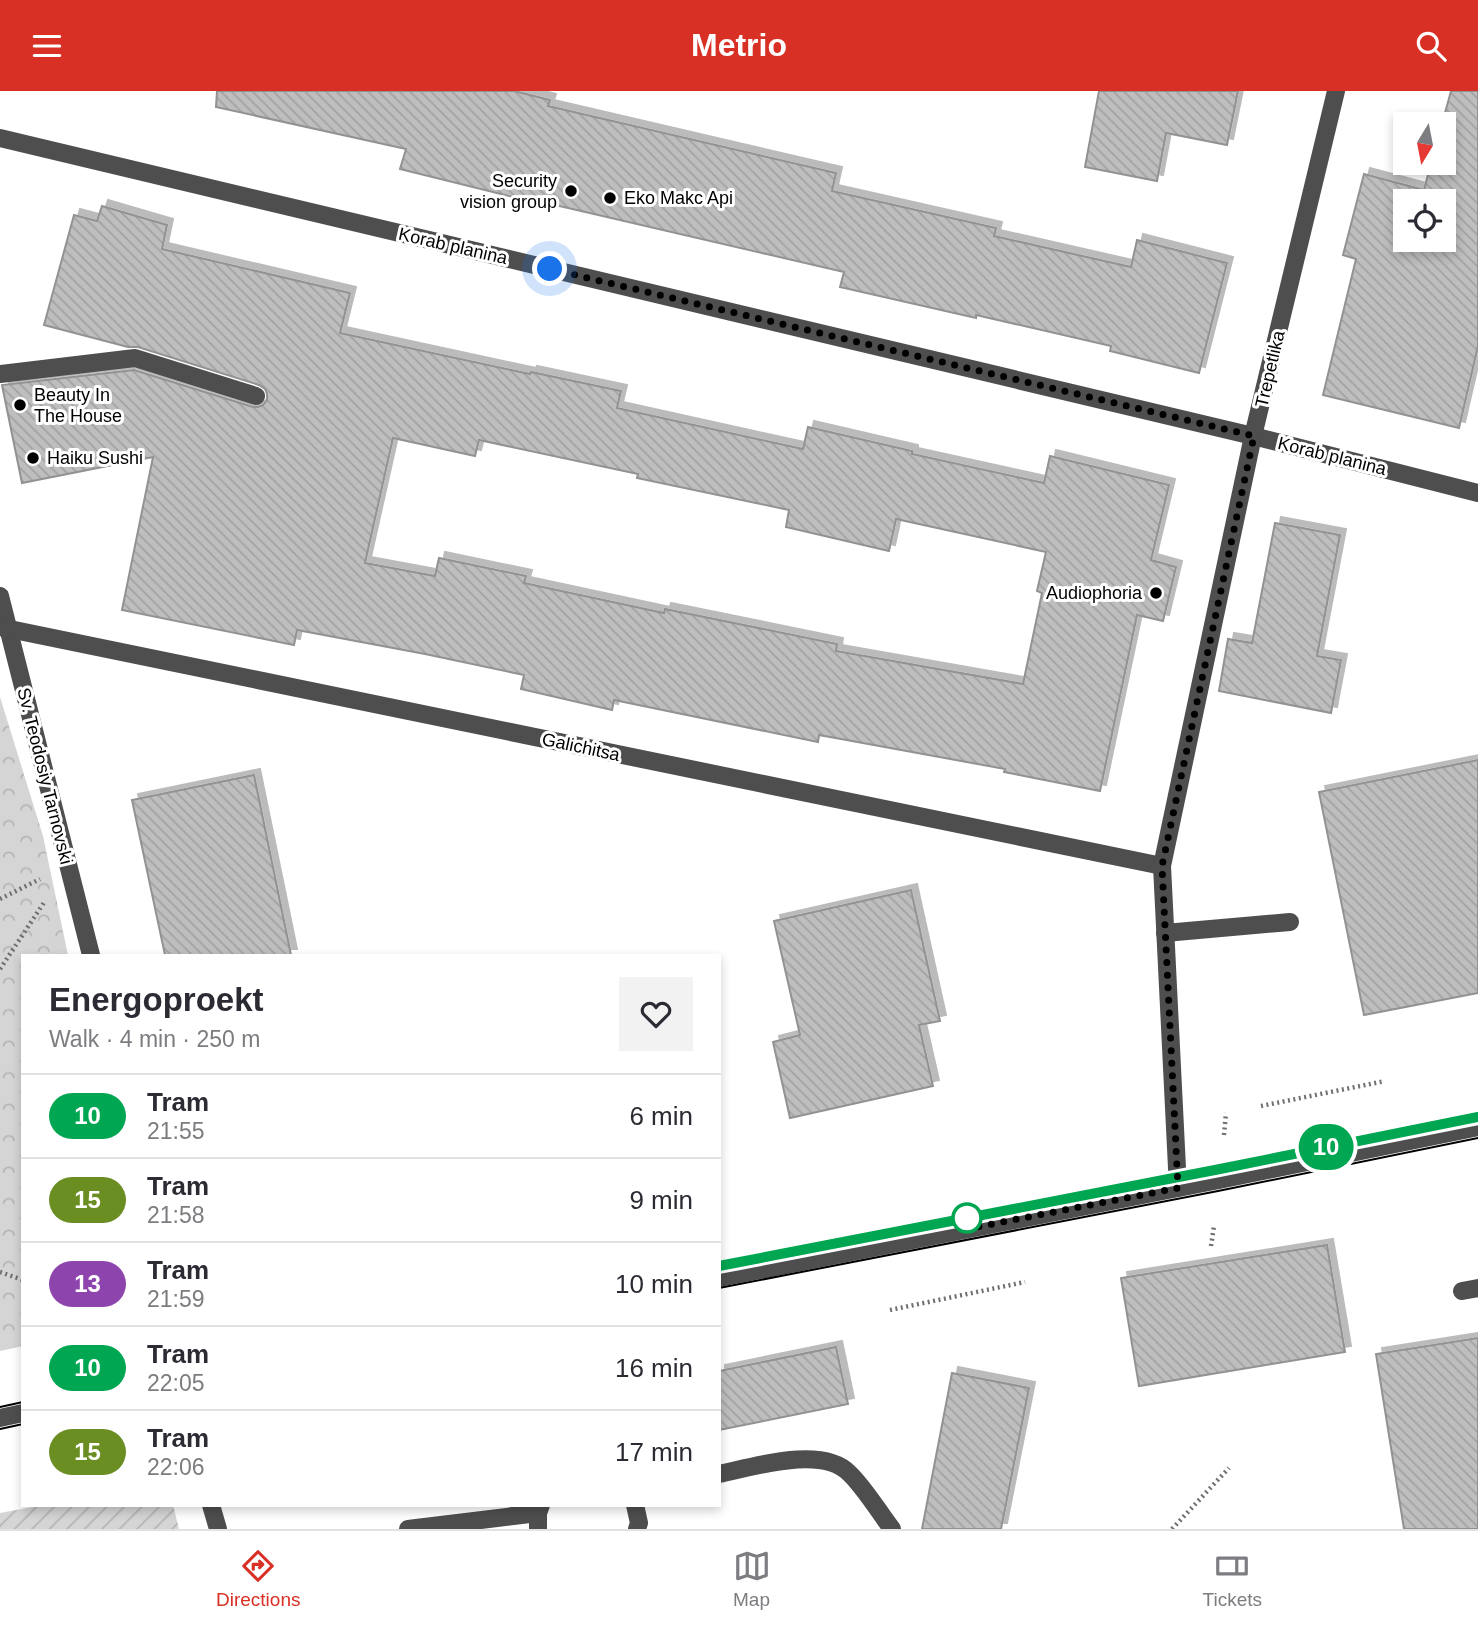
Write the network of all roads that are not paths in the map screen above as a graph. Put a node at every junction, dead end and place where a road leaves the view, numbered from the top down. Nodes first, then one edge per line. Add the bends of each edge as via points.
1 (1336, 91) edge
2 (0, 138) edge
3 (0, 374) edge
4 (256, 396) dead end
5 (1254, 436) junction
6 (1478, 493) edge
7 (0, 596) edge
8 (4, 628) edge
9 (1162, 866) junction
10 (1290, 922) dead end
11 (1165, 933) junction
12 (91, 954) edge
13 (1478, 1127) edge
14 (1178, 1188) junction
15 (721, 1278) edge
16 (21, 1413) edge
17 (0, 1418) edge
18 (721, 1473) edge
19 (212, 1507) edge
20 (635, 1507) edge
21 (539, 1516) edge
22 (218, 1529) edge
23 (408, 1529) edge
24 (637, 1529) edge
25 (891, 1529) edge

1 - 5 street, Trepetlika
2 - 5 street, Korab planina
3 - 4 street via 135,358
5 - 6 street, Korab planina
5 - 9 street, Trepetlika
7 - 8 street, Sv. Teodosiy Tarnovski
8 - 9 street, Galichitsa
8 - 12 street, Sv. Teodosiy Tarnovski
9 - 11 street, Trepetlika
10 - 11 street
11 - 14 street, Trepetlika
13 - 14 street
14 - 15 street
16 - 17 street
18 - 25 street via 797,1458 827,1460 848,1471
19 - 22 street
20 - 24 street
21 - 23 street

